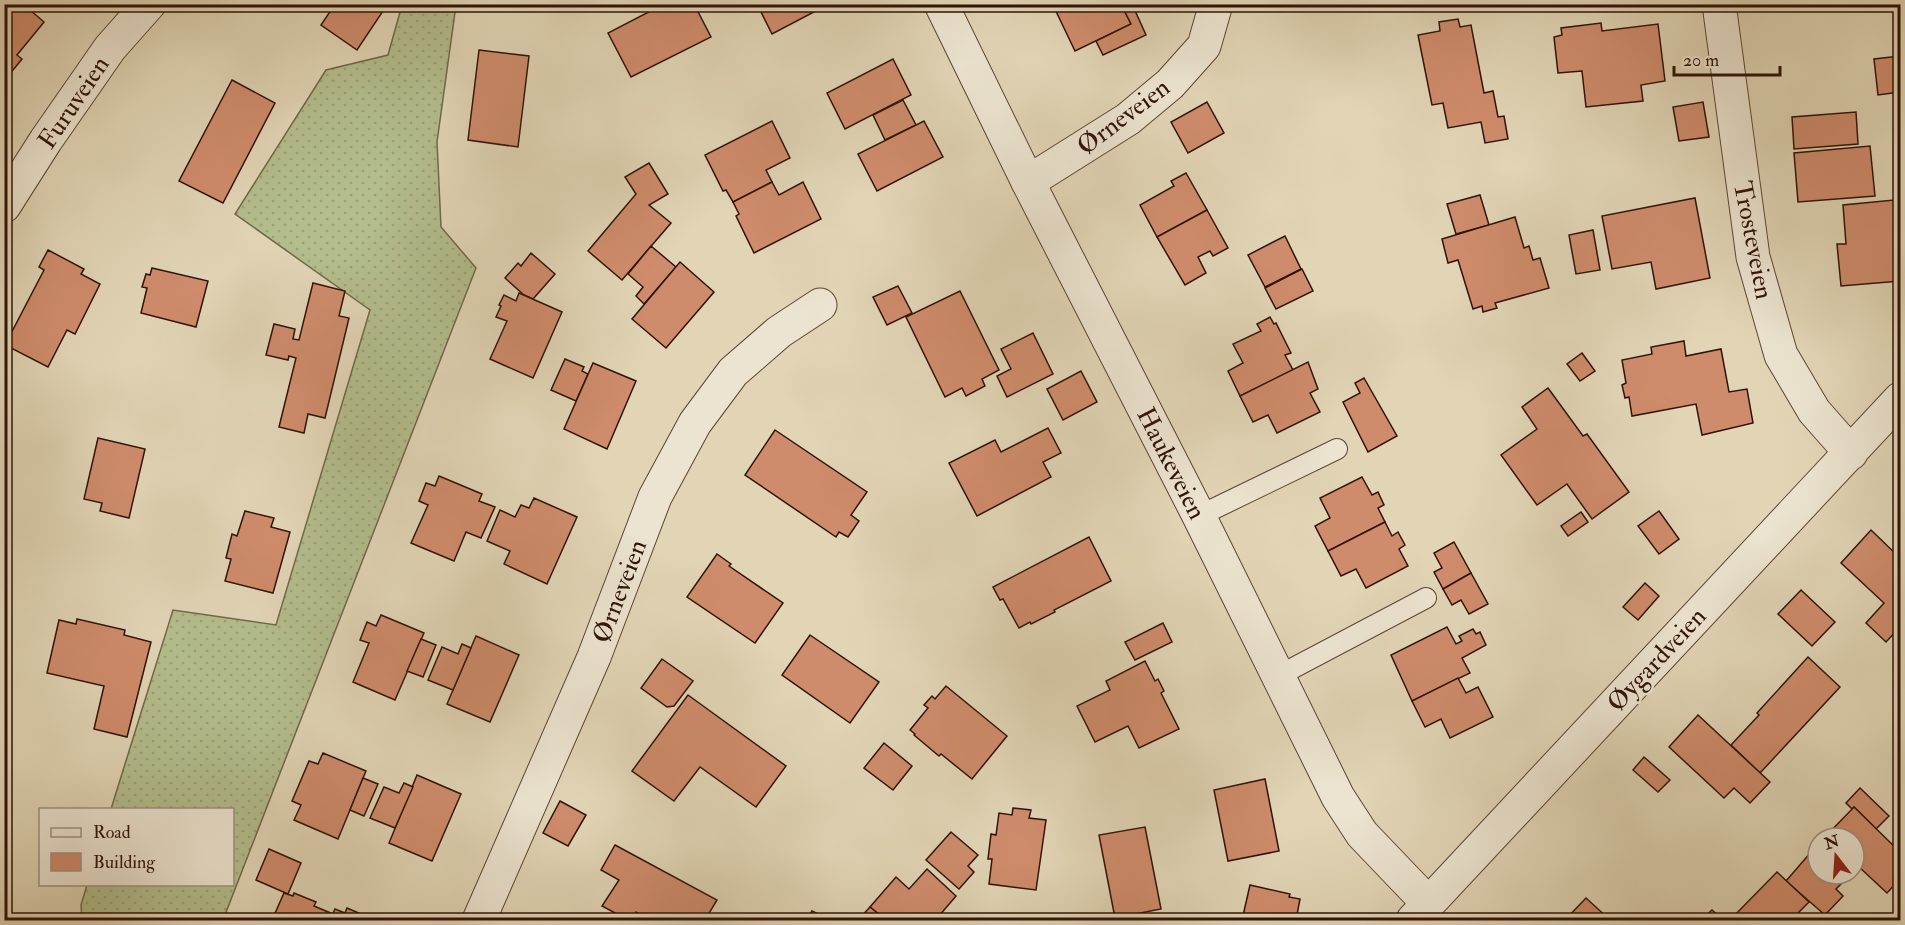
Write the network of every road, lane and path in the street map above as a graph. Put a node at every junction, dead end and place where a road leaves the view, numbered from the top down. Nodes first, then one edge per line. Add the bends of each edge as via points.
1 (149, 4) edge
2 (941, 4) edge
3 (1216, 4) edge
4 (1719, 4) edge
5 (1028, 182) junction
6 (4, 206) edge
7 (819, 305) dead end
8 (1900, 399) edge
9 (1337, 449) dead end
10 (1851, 453) junction
11 (1200, 516) junction
12 (1426, 598) dead end
13 (1278, 676) junction
14 (1421, 912) edge
15 (479, 921) edge

1 - 6 street, Furuveien via 110,48
2 - 5 street, Haukeveien
3 - 5 street, Ørneveien via 1204,46 1170,84 1128,119
4 - 10 street, Trosteveien via 1753,257 1781,355 1814,411
5 - 11 street, Haukeveien
7 - 15 street, Ørneveien via 779,332 733,372 695,423 655,497 594,657
8 - 10 street, Øygardveien
9 - 11 lane
10 - 14 street, Øygardveien
11 - 13 street, Haukeveien
12 - 13 lane
13 - 14 street, Haukeveien via 1338,797

